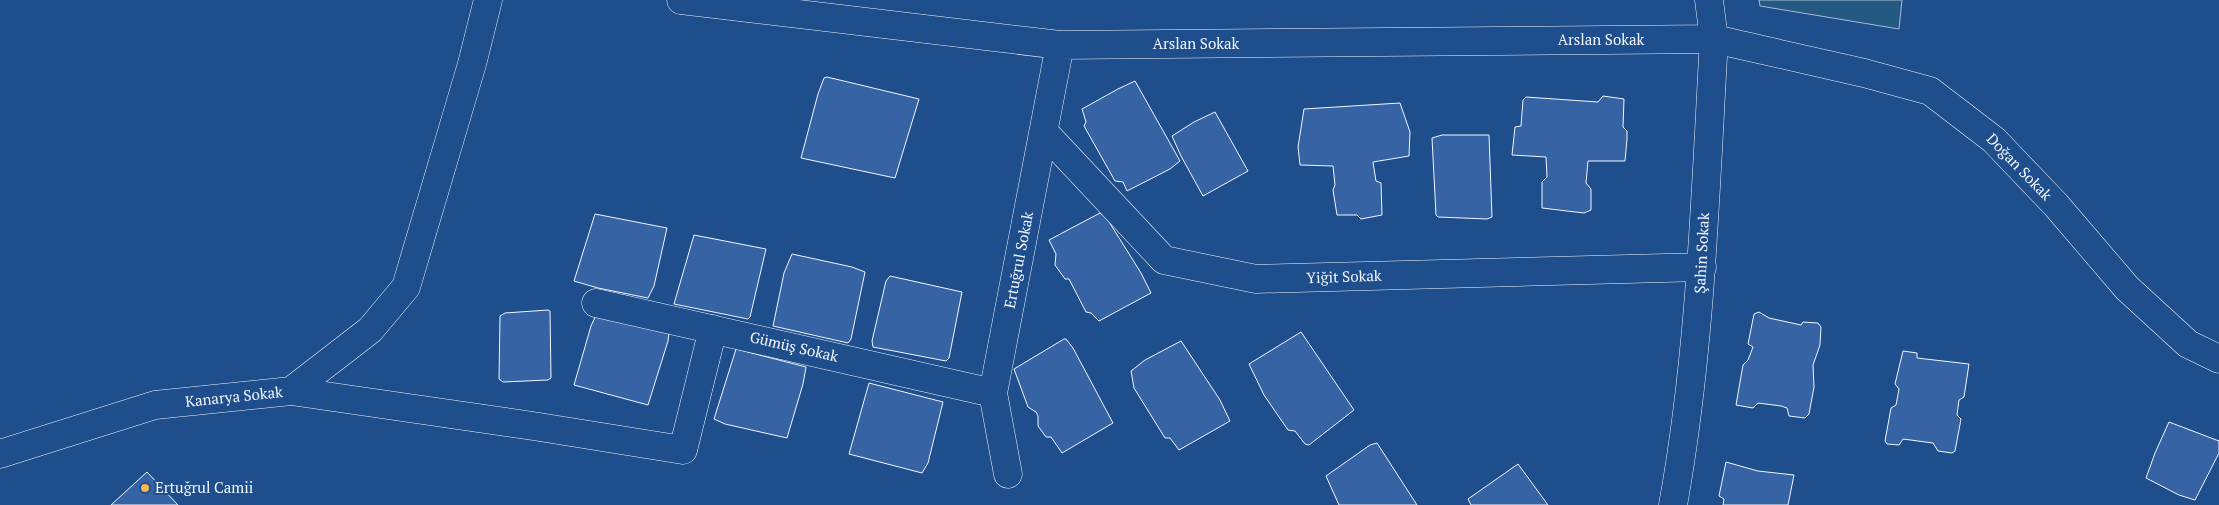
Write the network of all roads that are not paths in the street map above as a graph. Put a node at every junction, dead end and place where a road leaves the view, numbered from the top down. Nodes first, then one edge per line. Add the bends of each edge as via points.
1 (488, 0) edge
2 (682, 0) edge
3 (1709, 0) edge
4 (1714, 39) junction
5 (1060, 45) junction
6 (1044, 132) junction
7 (1702, 268) junction
8 (596, 303) dead end
9 (713, 328) junction
10 (2219, 337) edge
11 (2188, 344) junction
12 (2219, 359) edge
13 (291, 391) junction
14 (992, 393) junction
15 (0, 454) edge
16 (1008, 474) dead end
17 (1673, 505) edge

1 - 13 street, Kanarya Sokak via 406,287 370,330
2 - 5 street, Arslan Sokak
3 - 4 street, Şahin Sokak
4 - 5 street, Arslan Sokak
4 - 7 street, Şahin Sokak
4 - 11 street, Doğan Sokak via 1930,91 1994,140 2056,205 2127,288
5 - 6 street, Ertuğrul Sokak
6 - 7 street, Yiğit Sokak via 1164,260 1256,279
6 - 14 street, Ertuğrul Sokak
7 - 17 street, Şahin Sokak via 1684,443
8 - 9 street, Gümüş Sokak
9 - 13 street via 683,450
9 - 14 street, Gümüş Sokak
10 - 11 street
11 - 12 street, Doğan Sokak
13 - 15 street, Kanarya Sokak via 154,404
14 - 16 street, Ertuğrul Sokak

